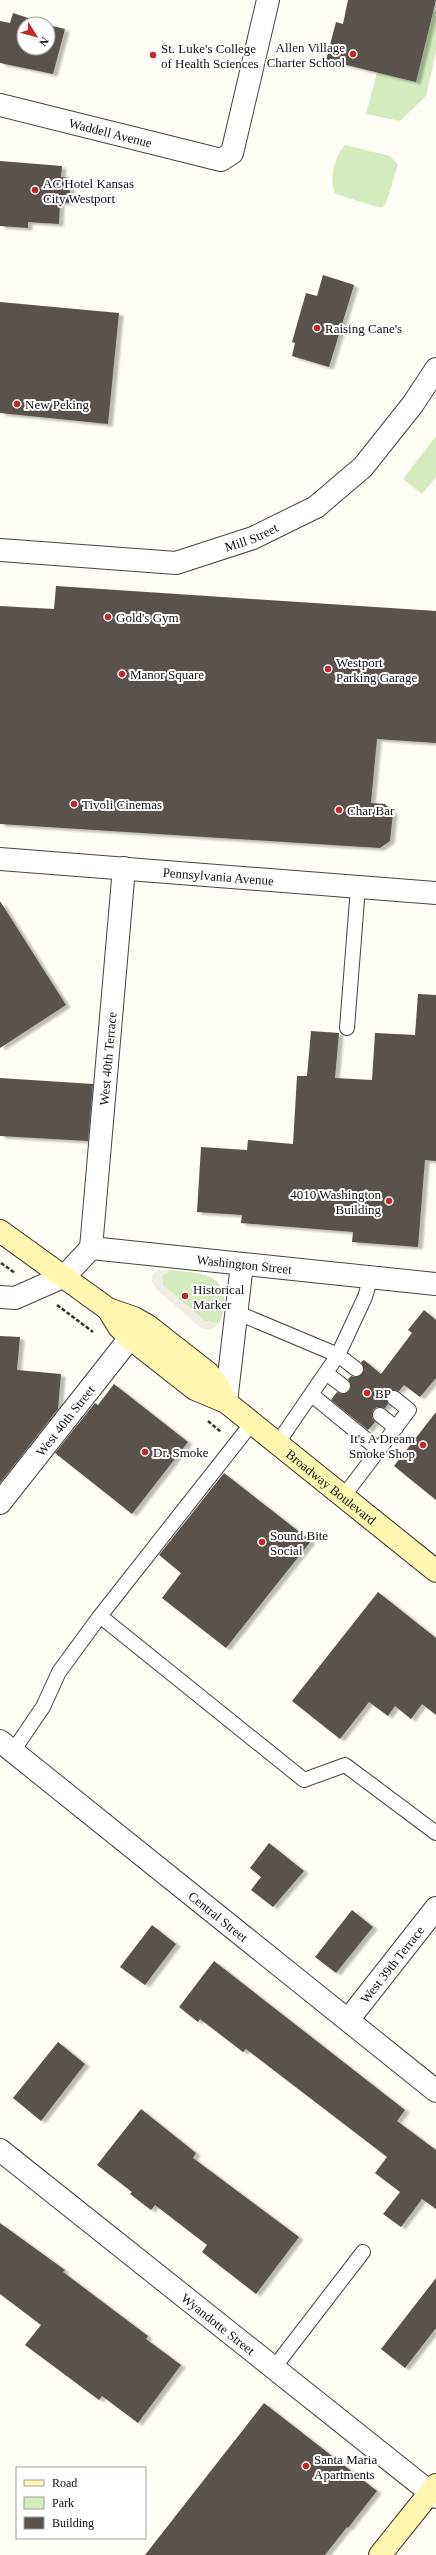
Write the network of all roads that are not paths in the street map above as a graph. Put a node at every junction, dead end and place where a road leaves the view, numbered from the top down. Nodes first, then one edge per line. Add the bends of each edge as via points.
1 (268, 0) edge
2 (0, 105) edge
3 (436, 369) edge
4 (0, 550) edge
5 (0, 859) edge
6 (124, 868) junction
7 (358, 887) junction
8 (436, 893) edge
9 (348, 1028) dead end
10 (0, 1231) edge
11 (91, 1248) junction
12 (242, 1264) junction
13 (65, 1276) junction
14 (371, 1277) junction
15 (436, 1284) edge
16 (0, 1297) edge
17 (108, 1309) junction
18 (238, 1313) junction
19 (130, 1338) junction
20 (338, 1355) junction
21 (356, 1369) dead end
22 (326, 1373) junction
23 (343, 1386) dead end
24 (312, 1395) junction
25 (394, 1398) dead end
26 (226, 1402) junction
27 (380, 1415) dead end
28 (252, 1423) junction
29 (396, 1428) junction
30 (277, 1444) junction
31 (379, 1450) junction
32 (343, 1497) junction
33 (0, 1503) edge
34 (436, 1571) edge
35 (100, 1616) junction
36 (6, 1746) edge
37 (436, 1833) edge
38 (436, 1908) edge
39 (348, 2020) junction
40 (436, 2091) edge
41 (0, 2150) edge
42 (363, 2252) dead end
43 (273, 2369) junction
44 (434, 2491) edge
45 (380, 2555) edge

1 - 2 street, Waddell Avenue via 233,150 221,160
3 - 4 street, Mill Street via 413,404 363,467 316,507 253,538 176,562
5 - 6 street, Pennsylvania Avenue
6 - 7 street, Pennsylvania Avenue
6 - 11 street, West 40th Terrace
7 - 8 street, Pennsylvania Avenue
7 - 9 lane
10 - 13 main road, Broadway Boulevard
11 - 12 street, Washington Street
11 - 13 street
12 - 14 street, Washington Street
12 - 18 street
13 - 16 street via 15,1298
13 - 17 main road, Broadway Boulevard
14 - 15 street, Washington Street
14 - 20 lane via 365,1297
17 - 19 main road, Broadway Boulevard via 119,1328
17 - 26 main road, Broadway Boulevard via 148,1326 208,1373
18 - 20 lane
18 - 26 street
19 - 26 main road, Broadway Boulevard via 196,1389
19 - 33 street, West 40th Street
20 - 21 lane
20 - 22 lane
22 - 23 lane
22 - 24 lane
24 - 30 lane
24 - 31 lane
25 - 29 lane via 409,1410
26 - 28 main road, Broadway Boulevard
27 - 29 lane
28 - 30 main road, Broadway Boulevard
28 - 35 lane
29 - 31 lane
30 - 32 main road, Broadway Boulevard
31 - 32 lane
32 - 34 main road, Broadway Boulevard
35 - 36 lane via 59,1672 43,1707
35 - 37 lane via 304,1780 345,1765
36 - 39 street, Central Street
38 - 39 street, West 39th Terrace
39 - 40 street, Central Street
41 - 43 street, Wyandotte Street
42 - 43 lane
43 - 44 street, Wyandotte Street
44 - 45 main road

